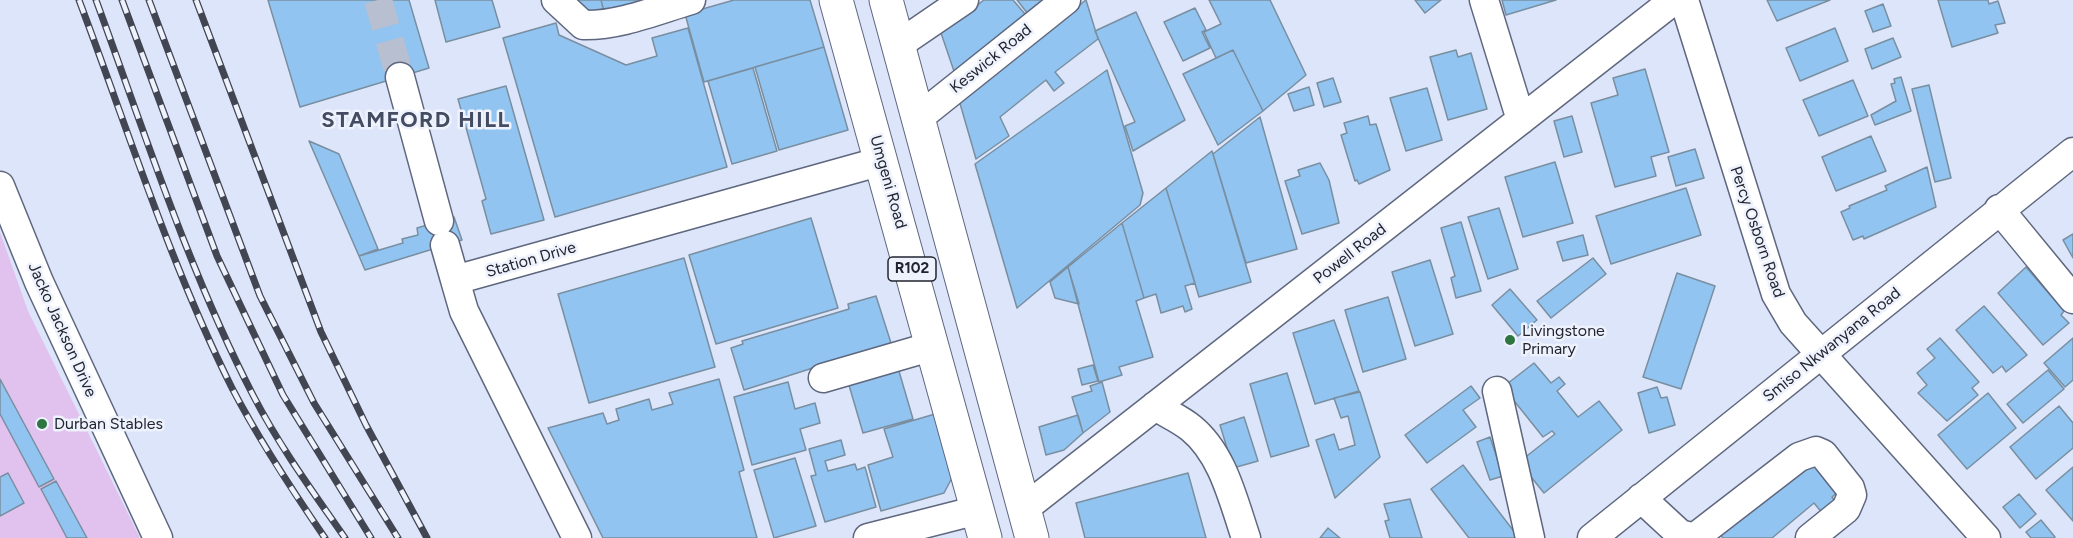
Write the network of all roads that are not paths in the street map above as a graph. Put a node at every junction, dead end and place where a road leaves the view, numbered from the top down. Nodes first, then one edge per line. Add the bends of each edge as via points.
1 (556, 0) edge
2 (691, 0) edge
3 (836, 0) edge
4 (886, 0) edge
5 (964, 0) edge
6 (1066, 0) edge
7 (1484, 0) edge
8 (1674, 0) edge
9 (1684, 0) edge
10 (898, 45) junction
11 (400, 77) tunnel mouth
12 (917, 119) junction
13 (1521, 120) junction
14 (2073, 152) edge
15 (882, 161) junction
16 (0, 186) edge
17 (1999, 209) junction
18 (455, 280) junction
19 (2073, 299) edge
20 (933, 346) junction
21 (1823, 354) junction
22 (823, 378) dead end
23 (1497, 391) dead end
24 (1155, 406) junction
25 (1641, 498) junction
26 (1028, 523) edge
27 (981, 524) edge
28 (158, 538) edge
29 (578, 538) edge
30 (868, 538) edge
31 (1246, 538) edge
32 (1530, 538) edge
33 (1592, 538) edge
34 (1694, 538) edge
35 (1810, 538) edge
36 (1986, 538) edge

1 - 2 street via 583,25 591,26
3 - 15 main road, Umgeni Road / R102
4 - 10 main road, R102
5 - 10 street
6 - 12 street, Keswick Road
7 - 13 street
8 - 13 street, Powell Road
9 - 21 street, Percy Osborn Road via 1776,294 1793,323
10 - 12 main road, R102
11 - 18 street
12 - 26 main road, R102
13 - 24 street, Powell Road
14 - 17 street, Smiso Nkwanyana Road
15 - 18 street, Station Drive
15 - 20 main road, Umgeni Road / R102
16 - 28 street, Jacko Jackson Drive via 39,282
17 - 19 street
17 - 21 street, Smiso Nkwanyana Road
18 - 29 street via 490,364
20 - 22 street
20 - 27 main road, Umgeni Road / R102
21 - 25 street, Smiso Nkwanyana Road
21 - 36 street, Percy Osborn Road
23 - 32 street
24 - 26 street, Powell Road
24 - 31 street via 1191,428 1218,460
25 - 33 street, Smiso Nkwanyana Road
25 - 34 street via 1680,534
27 - 30 street
34 - 35 street via 1799,458 1816,451 1823,454 1852,495 1846,509

